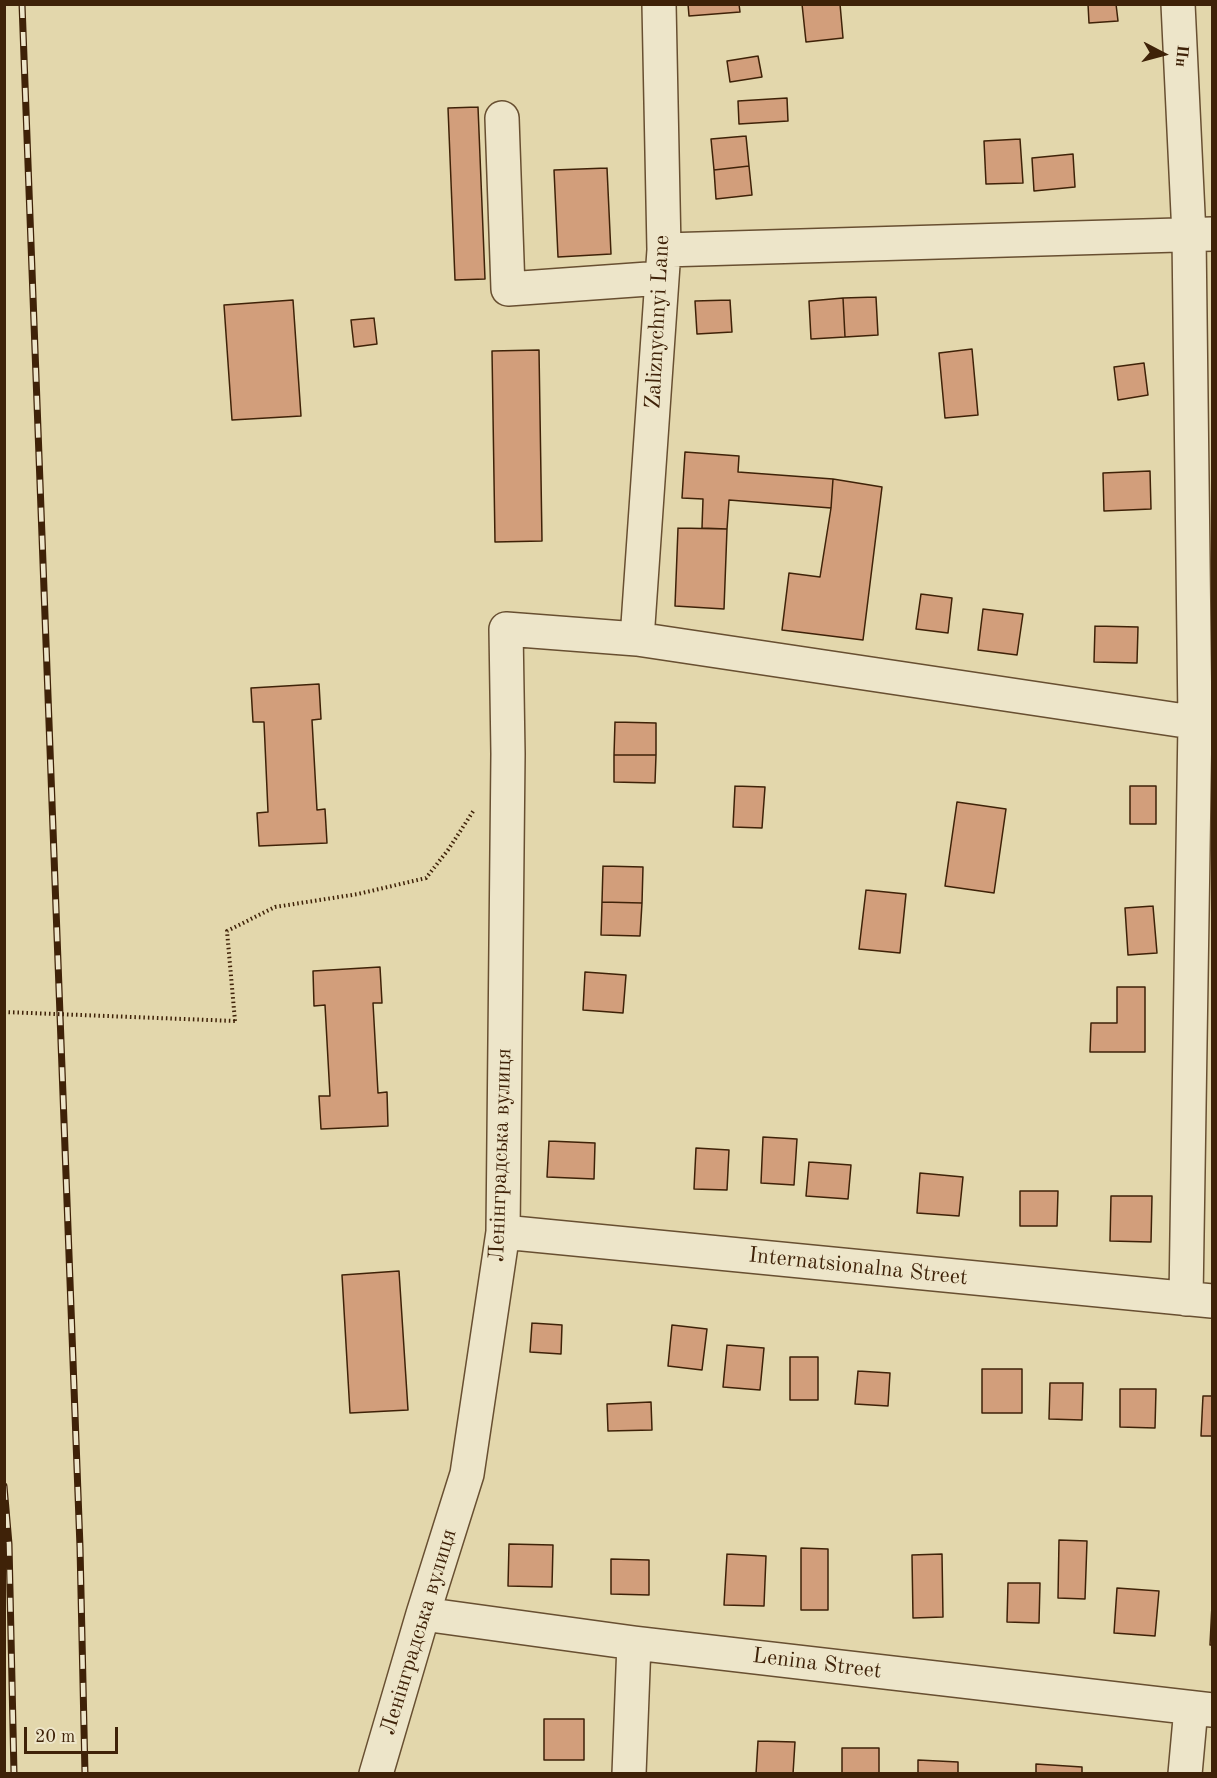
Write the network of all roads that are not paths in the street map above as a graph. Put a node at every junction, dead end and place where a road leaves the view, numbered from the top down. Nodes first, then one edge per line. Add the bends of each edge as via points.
1 (659, 4) edge
2 (1178, 4) edge
3 (502, 118) dead end
4 (1201, 234) edge
5 (663, 264) junction
6 (637, 639) junction
7 (1204, 723) edge
8 (503, 1232) junction
9 (1199, 1300) edge
10 (423, 1614) junction
11 (634, 1643) junction
12 (1202, 1709) edge
13 (376, 1773) edge
14 (628, 1773) edge
15 (1185, 1773) edge

1 - 5 street, Zaliznychnyi Lane
2 - 4 street
3 - 5 street via 508,289
4 - 5 street
4 - 7 street
5 - 6 street, Zaliznychnyi Lane
6 - 7 street
6 - 8 street, Ленінградська вулиця via 506,629
7 - 9 street
8 - 9 street, Internatsionalna Street
8 - 10 street, Ленінградська вулиця via 467,1474
10 - 11 street, Lenina Street
10 - 13 street, Ленінградська вулиця
11 - 12 street, Lenina Street
11 - 14 street
12 - 15 street

